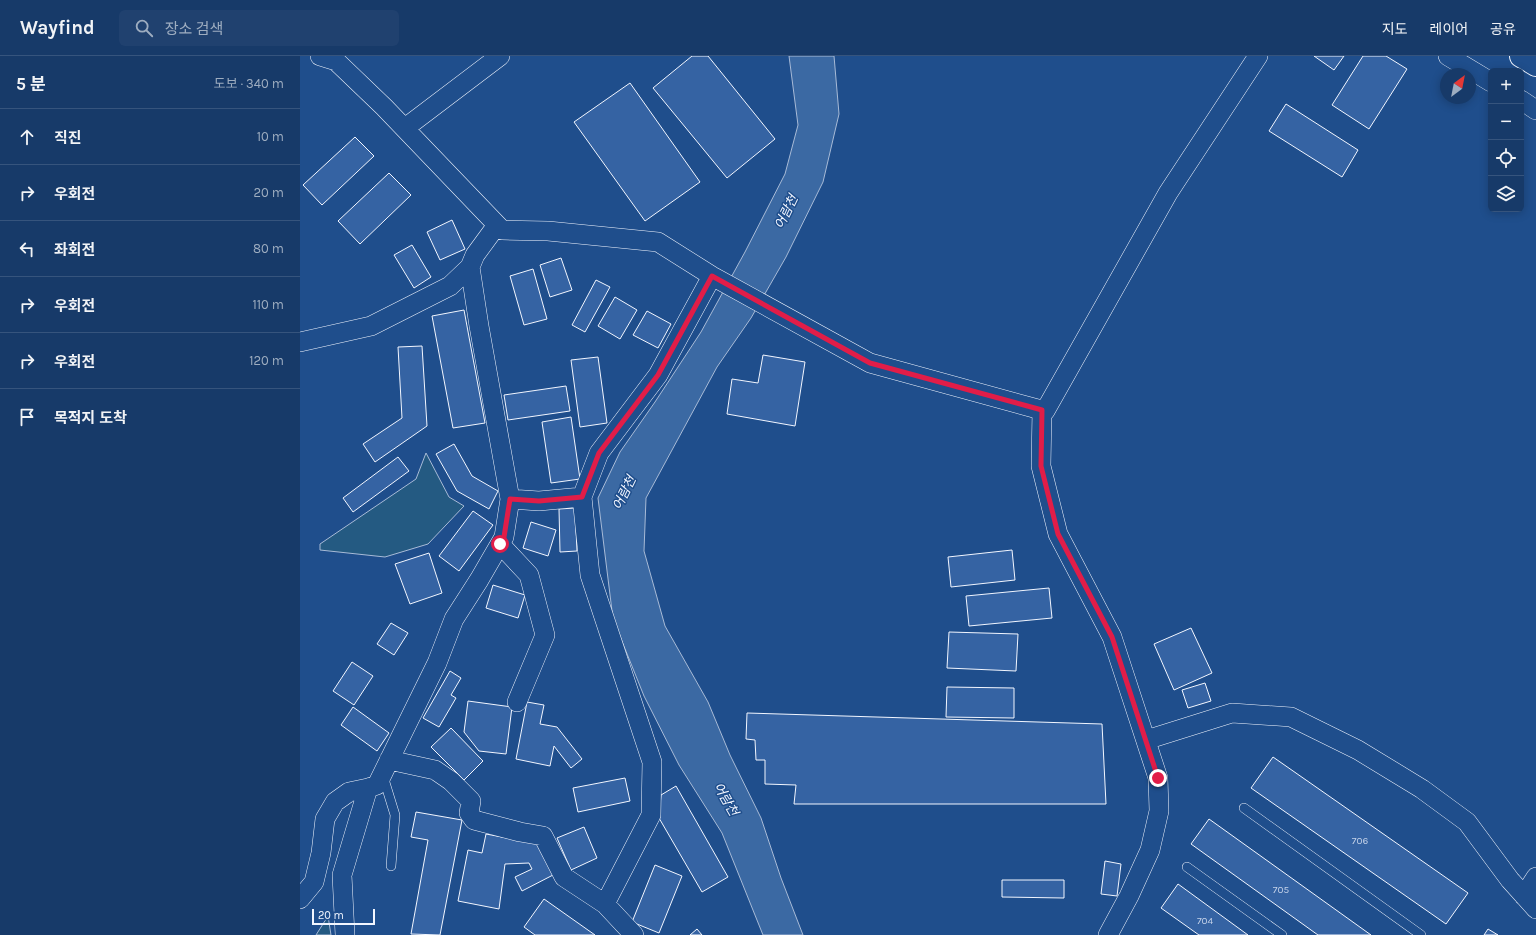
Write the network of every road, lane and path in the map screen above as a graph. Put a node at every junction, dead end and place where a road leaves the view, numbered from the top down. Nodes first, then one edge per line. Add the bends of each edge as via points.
1 (320, 56) edge
2 (500, 56) edge
3 (1258, 56) edge
4 (1448, 56) edge
5 (1521, 56) edge
6 (1536, 65) edge
7 (1488, 80) edge
8 (1524, 102) edge
9 (1536, 110) edge
10 (405, 128) junction
11 (497, 225) junction
12 (470, 267) junction
13 (712, 276) junction
14 (300, 342) edge
15 (1042, 410) junction
16 (582, 497) junction
17 (510, 499) junction
18 (500, 544) junction
19 (516, 702) dead end
20 (1146, 740) junction
21 (386, 767) junction
22 (368, 788) junction
23 (1244, 808) dead end
24 (391, 866) dead end
25 (1187, 867) dead end
26 (1536, 878) edge
27 (300, 899) edge
28 (1530, 902) edge
29 (605, 904) junction
30 (345, 935) edge
31 (634, 935) edge
32 (1108, 935) edge
33 (1282, 935) edge
34 (1421, 935) edge

1 - 10 street via 336,61
2 - 10 street
3 - 15 street via 1168,193 1045,411
4 - 7 street
5 - 6 main road
8 - 9 street
10 - 11 street
11 - 12 street via 475,255
11 - 13 street via 502,230 548,231 658,242
12 - 14 street via 450,286 371,326
12 - 17 street
13 - 15 street via 870,363
13 - 16 street via 658,375 599,453
15 - 20 street via 1041,466 1058,534 1112,637
16 - 17 street via 539,501
16 - 29 street via 590,575 652,762 651,815
17 - 18 street via 504,537
18 - 19 street via 529,575 545,635
18 - 21 street via 454,619 438,663
20 - 28 street via 1232,713 1291,717 1358,750 1422,789 1467,822 1510,880
20 - 32 street via 1158,778 1159,811 1150,850
21 - 22 street via 377,785
21 - 24 lane via 395,815
21 - 29 street via 435,770 452,781 471,801 469,813 474,820 543,836 564,877
22 - 27 street via 348,792 331,808 325,819 314,882
22 - 30 street via 342,875
23 - 34 lane
25 - 33 lane
26 - 28 street
29 - 31 street

